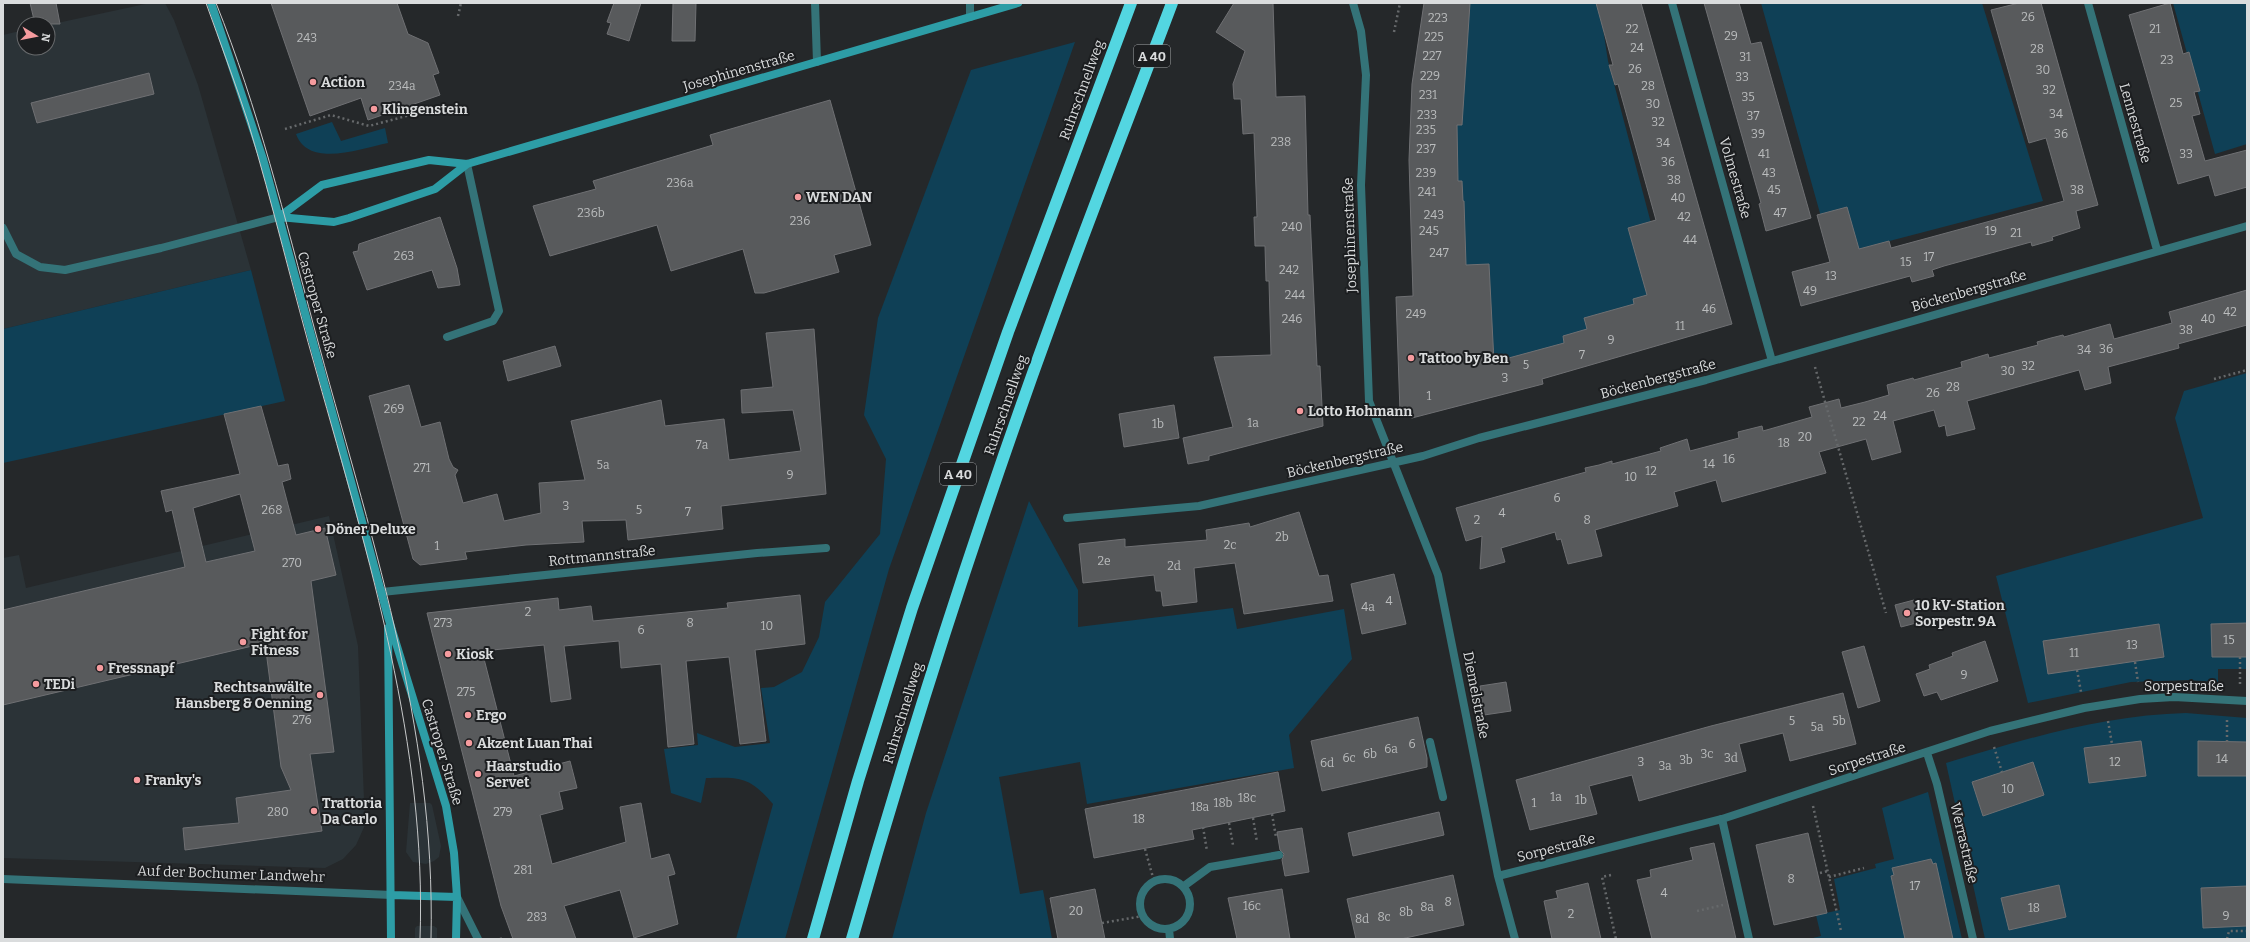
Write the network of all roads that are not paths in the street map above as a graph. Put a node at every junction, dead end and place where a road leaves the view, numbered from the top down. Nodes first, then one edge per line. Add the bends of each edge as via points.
1 (211, 3) edge
2 (815, 3) edge
3 (970, 3) edge
4 (1018, 3) edge
5 (1131, 3) edge
6 (1172, 3) edge
7 (1353, 3) edge
8 (1672, 3) edge
9 (2088, 3) edge
10 (970, 17) junction
11 (817, 62) junction
12 (467, 164) junction
13 (279, 217) junction
14 (2247, 226) edge
15 (3, 228) edge
16 (2157, 250) junction
17 (447, 337) dead end
18 (1772, 361) junction
19 (1392, 463) junction
20 (1067, 518) dead end
21 (826, 548) dead end
22 (382, 592) junction
23 (388, 617) junction
24 (2244, 701) edge
25 (1430, 742) dead end
26 (1927, 753) junction
27 (1443, 797) dead end
28 (1722, 819) junction
29 (1279, 856) road end
30 (1498, 876) junction
31 (3, 879) edge
32 (1184, 886) junction
33 (392, 895) junction
34 (457, 897) junction
35 (1169, 929) junction
36 (391, 939) edge
37 (456, 939) edge
38 (478, 939) edge
39 (813, 939) edge
40 (852, 939) edge
41 (1170, 939) edge
42 (1515, 939) edge
43 (1749, 939) edge
44 (1973, 939) edge

1 - 13 main road, Castroper Straße via 257,138
2 - 11 street
3 - 10 street
4 - 10 main road, Josephinenstraße
5 - 39 highway, Ruhrschnellweg / A 40 via 1008,332 912,608 858,781
6 - 40 highway, Ruhrschnellweg / A 40 via 1057,308 975,542 926,690
7 - 19 street, Josephinenstraße via 1362,31 1366,75 1361,185 1369,400
8 - 18 street, Volmestraße
9 - 16 street, Lennestraße
10 - 11 main road, Josephinenstraße
11 - 12 main road, Josephinenstraße
12 - 13 main road, Josephinenstraße via 429,160 322,185
12 - 13 main road, Josephinenstraße via 435,189 349,218 334,222
12 - 17 street via 499,311 493,321
13 - 15 street via 65,270 40,266 16,254
13 - 22 main road, Castroper Straße
14 - 16 street, Böckenbergstraße
16 - 18 street, Böckenbergstraße
18 - 19 street, Böckenbergstraße
19 - 20 street, Böckenbergstraße via 1200,506
19 - 30 street, Diemelstraße via 1411,504 1438,576
21 - 22 street, Rottmannstraße
22 - 23 main road, Castroper Straße
23 - 33 main road, Castroper Straße
23 - 34 main road, Castroper Straße via 446,806 454,853
24 - 26 street, Sorpestraße via 2174,697 2106,704 1990,731
25 - 27 street
26 - 28 street, Sorpestraße
26 - 44 street, Werrastraße via 1937,784
28 - 30 street, Sorpestraße
28 - 43 street
29 - 32 street via 1210,867
30 - 42 street, Diemelstraße
31 - 33 street, Auf der Bochumer Landwehr
32 - 35 street via 1190,897 1187,917 1179,925
32 - 35 street via 1168,878 1154,881 1142,894 1140,905 1149,924 1156,928
33 - 34 main road, Auf der Bochumer Landwehr
33 - 36 main road, Castroper Straße
34 - 37 main road, Castroper Straße
34 - 38 street, Castroper Straße
35 - 41 street

